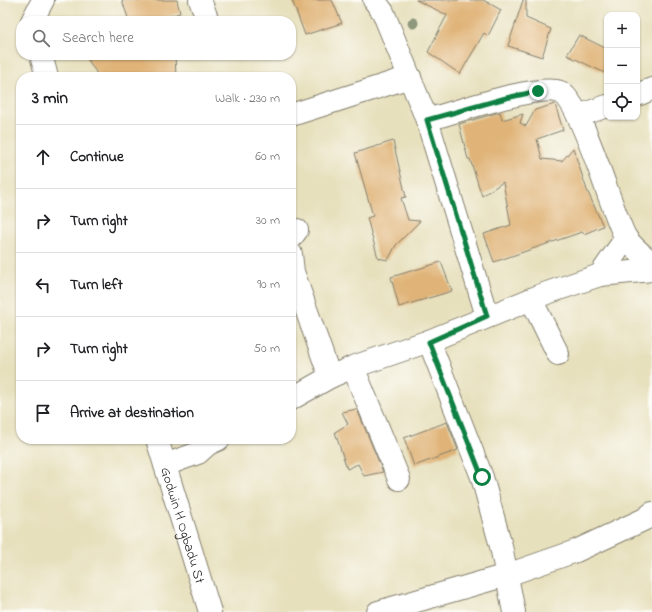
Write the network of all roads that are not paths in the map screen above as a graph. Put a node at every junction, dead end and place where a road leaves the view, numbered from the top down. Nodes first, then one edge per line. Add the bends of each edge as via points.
1 (43, 0) edge
2 (200, 0) edge
3 (374, 0) edge
4 (35, 16) edge
5 (206, 16) edge
6 (42, 60) edge
7 (46, 72) edge
8 (410, 77) junction
9 (652, 89) edge
10 (640, 94) edge
11 (604, 107) edge
12 (296, 113) edge
13 (578, 116) junction
14 (427, 120) junction
15 (626, 238) junction
16 (652, 264) edge
17 (652, 270) edge
18 (600, 275) junction
19 (296, 281) edge
20 (531, 299) junction
21 (487, 316) junction
22 (429, 342) junction
23 (558, 354) dead end
24 (354, 367) junction
25 (330, 377) junction
26 (296, 396) edge
27 (159, 444) edge
28 (208, 444) edge
29 (165, 465) junction
30 (399, 479) dead end
31 (652, 513) edge
32 (506, 575) junction
33 (210, 612) edge
34 (378, 612) edge
35 (514, 612) edge

1 - 4 street
2 - 5 street
3 - 8 street via 383,12
6 - 7 street
8 - 12 street
8 - 14 street
9 - 10 street
11 - 13 street
13 - 14 street via 567,96 553,90 506,98
13 - 15 street
14 - 21 street
15 - 16 street
15 - 18 street
17 - 18 street
18 - 20 street
19 - 25 street
20 - 21 street
20 - 23 street
21 - 22 street
22 - 24 street
22 - 32 street via 482,477 499,534
24 - 25 street
24 - 30 street
25 - 26 street
27 - 29 street, Godwin H Ogbadu St
28 - 29 street via 198,453
29 - 33 street, Godwin H Ogbadu St
31 - 32 street via 576,551
32 - 34 street
32 - 35 street

